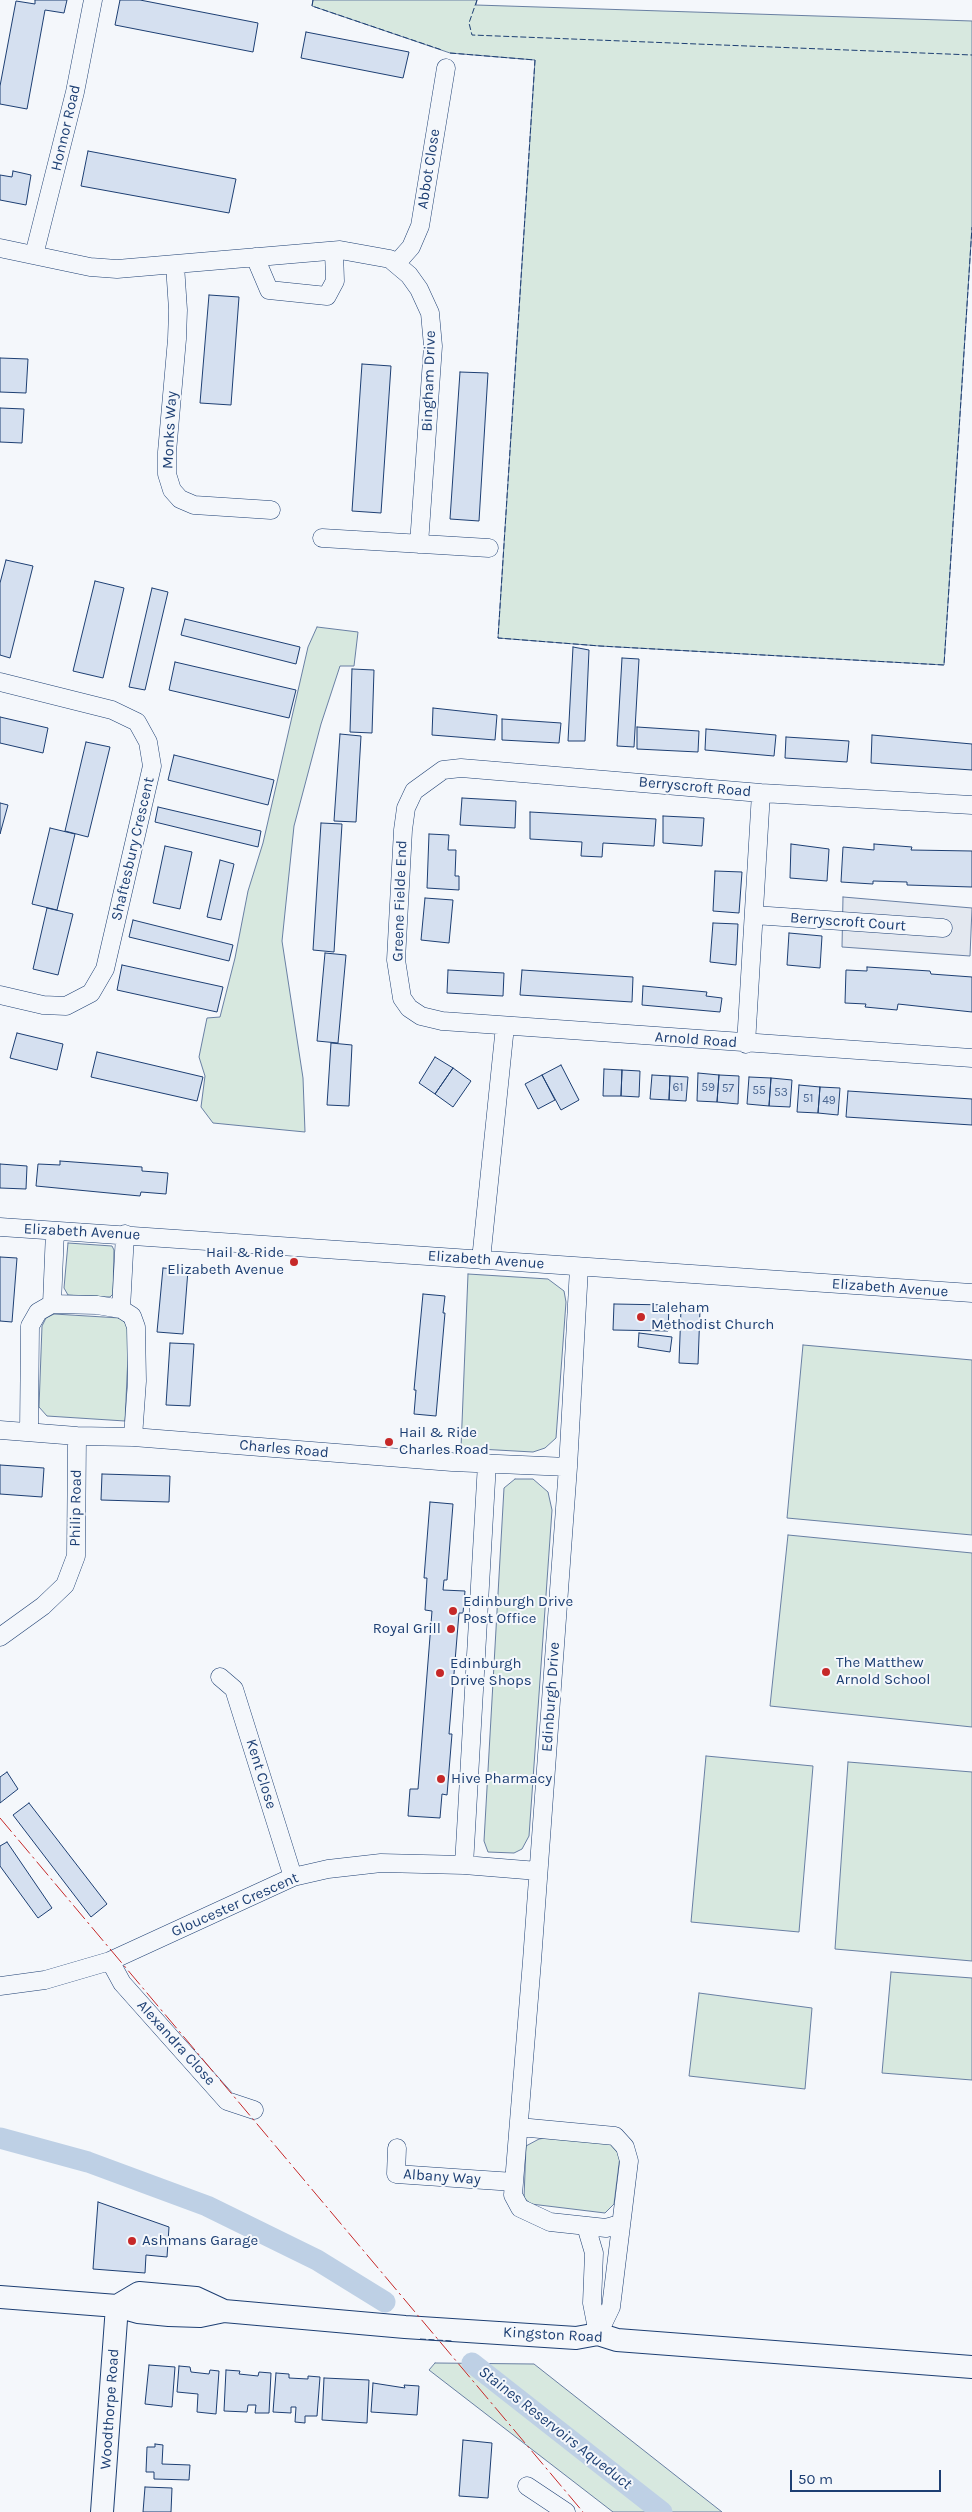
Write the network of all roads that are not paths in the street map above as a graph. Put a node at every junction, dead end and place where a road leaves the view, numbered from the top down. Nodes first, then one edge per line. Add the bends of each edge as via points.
1 (93, 0) edge
2 (446, 68) dead end
3 (0, 248) edge
4 (334, 251) junction
5 (34, 255) junction
6 (255, 257) junction
7 (396, 264) junction
8 (175, 265) junction
9 (271, 510) dead end
10 (322, 538) dead end
11 (419, 544) junction
12 (489, 548) dead end
13 (0, 682) edge
14 (422, 784) joint
15 (761, 792) junction
16 (972, 805) edge
17 (754, 915) junction
18 (942, 928) dead end
19 (0, 995) edge
20 (421, 1016) joint
21 (505, 1026) junction
22 (746, 1044) junction
23 (972, 1058) edge
24 (0, 1227) edge
25 (55, 1231) junction
26 (125, 1234) junction
27 (481, 1260) junction
28 (579, 1268) junction
29 (972, 1293) edge
30 (52, 1304) junction
31 (121, 1309) junction
32 (0, 1430) edge
33 (29, 1432) junction
34 (77, 1436) junction
35 (133, 1437) junction
36 (487, 1463) junction
37 (568, 1467) junction
38 (0, 1637) edge
39 (220, 1676) dead end
40 (464, 1865) junction
41 (538, 1871) junction
42 (293, 1877) junction
43 (110, 1962) junction
44 (0, 1986) edge
45 (254, 2110) dead end
46 (519, 2127) junction
47 (397, 2148) dead end
48 (514, 2182) junction
49 (620, 2224) junction
50 (586, 2226) junction
51 (0, 2296) edge
52 (117, 2306) junction
53 (598, 2334) junction
54 (972, 2367) edge
55 (527, 2486) dead end
56 (102, 2512) edge
57 (566, 2512) edge

1 - 5 street, Honnor Road via 75,92
2 - 7 street, Abbot Close via 420,226 411,246
3 - 5 street, Bingham Drive
4 - 6 street, Bingham Drive
4 - 6 street via 335,282 327,296 269,290
4 - 7 street, Bingham Drive via 369,254 390,259
5 - 8 street, Bingham Drive via 90,267 117,269
6 - 8 street, Bingham Drive
7 - 11 street, Bingham Drive via 409,275 430,313 433,346
8 - 9 street, Monks Way via 177,339 167,452 167,474 172,490 180,499 194,505
10 - 11 street
11 - 12 street
13 - 19 street, Shaftesbury Crescent via 112,710 137,722 148,742 152,766 105,969 91,993 66,1006 43,1005
14 - 15 street, Berryscroft Road via 443,770 461,768
14 - 20 street, Greene Fielde End via 414,791 406,808 396,960 402,998
15 - 16 street, Berryscroft Road
15 - 17 street
17 - 18 street, Berryscroft Court
17 - 22 street
20 - 21 street, Arnold Road
21 - 22 street, Arnold Road
21 - 27 street
22 - 23 street, Arnold Road
24 - 25 street, Elizabeth Avenue
25 - 26 street, Elizabeth Avenue
25 - 30 street
26 - 27 street, Elizabeth Avenue
26 - 31 street
27 - 28 street, Elizabeth Avenue
28 - 29 street, Elizabeth Avenue
28 - 37 street, Edinburgh Drive
30 - 31 street
30 - 33 street via 38,1312 30,1326
31 - 35 street via 132,1316 138,1340
32 - 33 street, Charles Road
33 - 34 street, Charles Road
34 - 35 street, Charles Road
34 - 38 street, Philip Road via 76,1556 65,1585 43,1606
35 - 36 street, Charles Road
36 - 37 street, Charles Road
36 - 40 street
37 - 41 street, Edinburgh Drive
39 - 42 street, Kent Close via 234,1689
40 - 41 street, Gloucester Crescent
40 - 42 street, Gloucester Crescent via 381,1863
41 - 46 street, Edinburgh Drive
42 - 43 street, Gloucester Crescent
43 - 44 street, Gloucester Crescent via 45,1980
43 - 45 street, Alexandra Close via 122,1983 227,2100
46 - 48 street
46 - 49 street via 615,2136 625,2147 629,2161
47 - 48 street, Albany Way via 396,2174
48 - 50 street via 513,2195 520,2208 550,2222
49 - 50 street via 606,2228
49 - 53 street via 611,2307
50 - 53 street via 594,2253 592,2304
51 - 52 street, Kingston Road
52 - 53 street, Kingston Road via 169,2315 200,2316 224,2311 576,2338
52 - 56 street, Woodthorpe Road
53 - 54 street, Kingston Road via 617,2340
55 - 57 street

